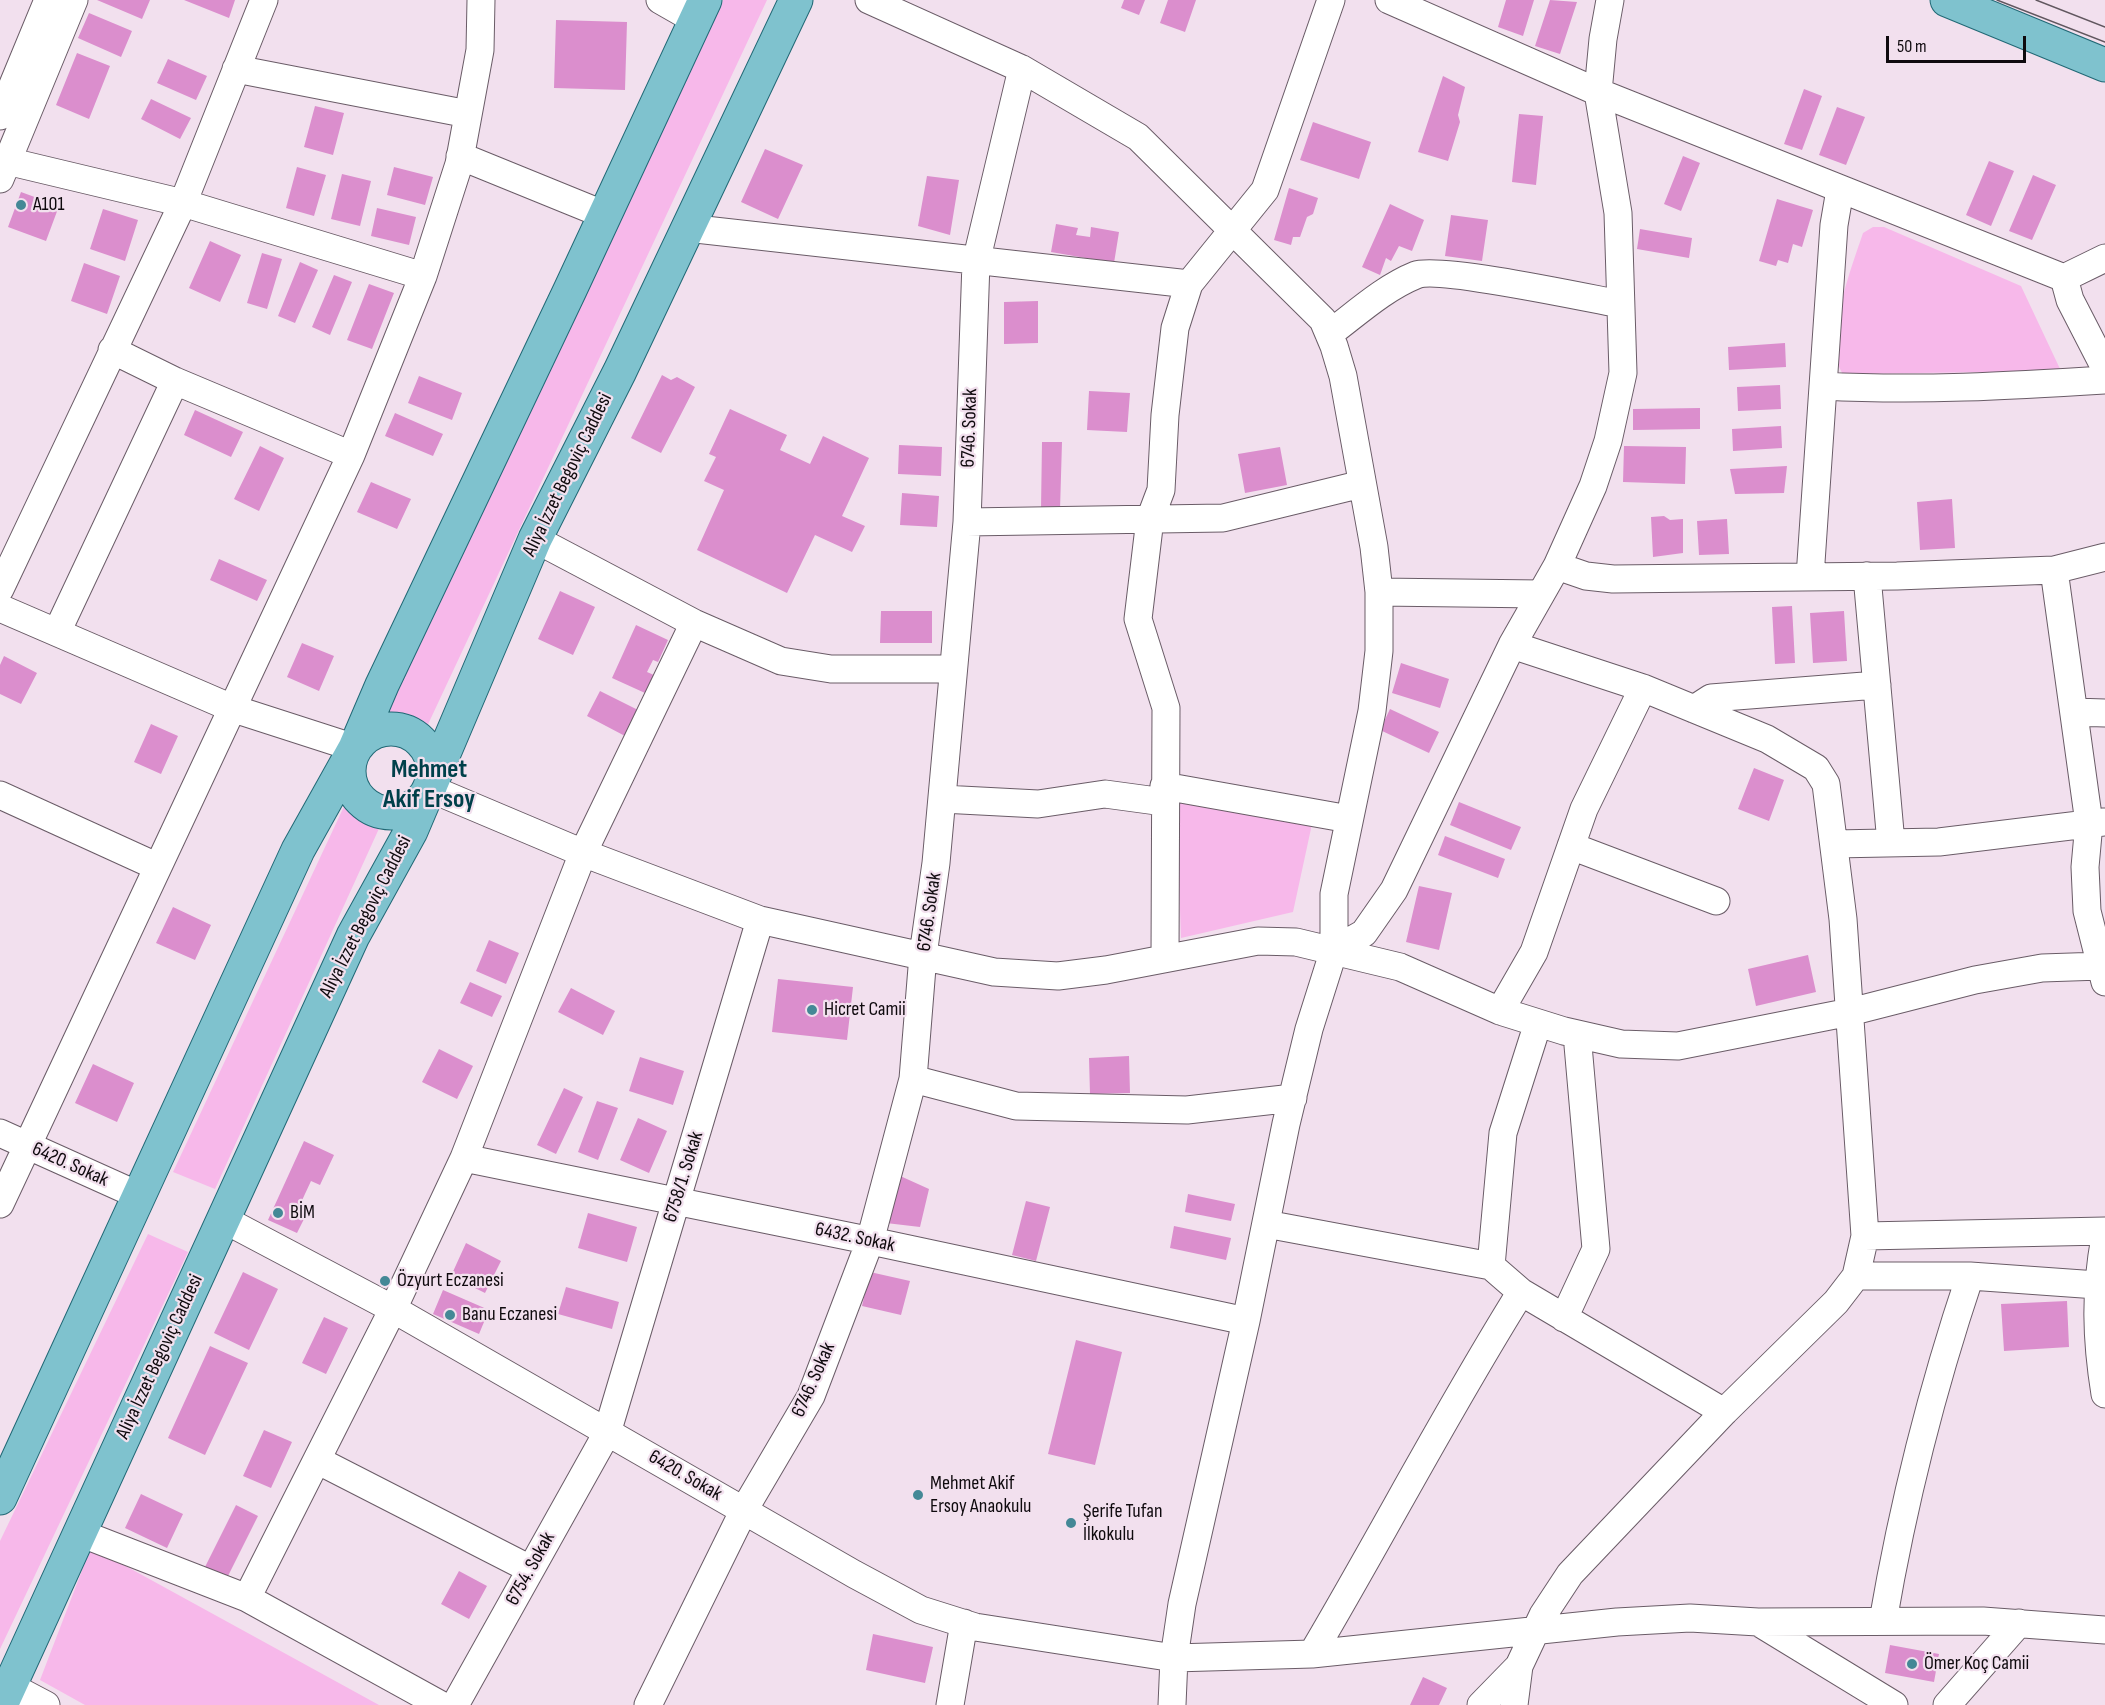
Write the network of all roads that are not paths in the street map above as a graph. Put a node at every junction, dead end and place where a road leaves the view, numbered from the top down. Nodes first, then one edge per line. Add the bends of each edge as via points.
1 (48, 0) edge
2 (74, 0) edge
3 (264, 0) edge
4 (481, 0) edge
5 (660, 0) edge
6 (796, 0) edge
7 (869, 0) edge
8 (1331, 0) edge
9 (1389, 0) edge
10 (1610, 0) edge
11 (1947, 0) edge
12 (700, 10) edge
13 (2105, 65) edge
14 (236, 69) junction
15 (1022, 69) junction
16 (1598, 92) junction
17 (468, 114) junction
18 (0, 116) edge
19 (460, 156) junction
20 (4, 170) edge
21 (1840, 190) junction
22 (183, 203) junction
23 (605, 215) junction
24 (687, 228) junction
25 (1233, 228) junction
26 (2105, 258) edge
27 (976, 262) junction
28 (423, 276) junction
29 (2064, 278) junction
30 (1189, 284) junction
31 (1620, 304) junction
32 (1329, 334) junction
33 (112, 350) junction
34 (2105, 368) edge
35 (2105, 380) edge
36 (174, 381) junction
37 (1823, 386) junction
38 (351, 455) junction
39 (1362, 484) junction
40 (1150, 519) junction
41 (967, 522) junction
42 (535, 539) junction
43 (2105, 557) edge
44 (1557, 566) junction
45 (2054, 570) junction
46 (1867, 576) junction
47 (1810, 577) junction
48 (0, 589) edge
49 (1379, 592) junction
50 (1540, 594) junction
51 (0, 608) edge
52 (694, 623) junction
53 (57, 632) junction
54 (1512, 645) junction
55 (952, 669) junction
56 (1877, 685) junction
57 (1643, 688) junction
58 (234, 709) junction
59 (1694, 709) junction
60 (2073, 712) junction
61 (2105, 713) edge
62 (355, 748) junction
63 (429, 788) junction
64 (1164, 794) junction
65 (0, 795) edge
66 (942, 799) junction
67 (1349, 819) junction
68 (2097, 822) edge
69 (1891, 843) junction
70 (1834, 844) junction
71 (1571, 846) junction
72 (583, 853) junction
73 (158, 867) junction
74 (1716, 901) dead end
75 (760, 920) junction
76 (1334, 950) junction
77 (923, 956) junction
78 (1165, 957) junction
79 (2103, 974) edge
80 (1500, 1011) junction
81 (1850, 1012) junction
82 (1539, 1023) junction
83 (1577, 1034) junction
84 (913, 1079) junction
85 (1293, 1098) junction
86 (0, 1133) edge
87 (27, 1146) junction
88 (464, 1158) junction
89 (140, 1196) junction
90 (677, 1201) junction
91 (0, 1204) edge
92 (223, 1219) junction
93 (1266, 1224) junction
94 (2105, 1231) edge
95 (1864, 1236) junction
96 (2105, 1237) edge
97 (870, 1241) junction
98 (1491, 1266) junction
99 (1856, 1276) junction
100 (1970, 1276) junction
101 (2097, 1285) junction
102 (1521, 1292) junction
103 (393, 1309) junction
104 (1564, 1318) junction
105 (1246, 1321) junction
106 (2105, 1394) edge
107 (1724, 1412) junction
108 (607, 1433) junction
109 (317, 1460) junction
110 (0, 1498) edge
111 (744, 1510) junction
112 (80, 1533) junction
113 (531, 1569) junction
114 (247, 1598) junction
115 (1883, 1621) junction
116 (1758, 1622) junction
117 (963, 1623) junction
118 (2019, 1623) junction
119 (2105, 1630) edge
120 (1535, 1631) junction
121 (1312, 1654) junction
122 (1174, 1658) junction
123 (1519, 1666) junction
124 (5, 1696) edge
125 (46, 1705) edge
126 (441, 1705) edge
127 (455, 1705) edge
128 (648, 1705) edge
129 (950, 1705) edge
130 (1172, 1705) edge
131 (1481, 1705) edge
132 (1514, 1705) edge
133 (1894, 1705) edge
134 (1947, 1705) edge

1 - 18 street
2 - 20 street
3 - 14 street
4 - 17 street via 480,50
5 - 12 street
6 - 24 main road, Aliya İzzet Begoviç Caddesi
7 - 15 street
8 - 25 street via 1265,190
9 - 16 street
10 - 16 street
11 - 13 main road
12 - 23 main road
14 - 17 street
14 - 22 street
15 - 25 street via 1138,137
15 - 27 street, 6746. Sokak
16 - 21 street
16 - 31 street via 1618,213
17 - 19 street
19 - 23 street
19 - 28 street
20 - 22 street
21 - 29 street
21 - 37 street
22 - 28 street
22 - 33 street
23 - 62 main road
24 - 27 street
24 - 42 main road, Aliya İzzet Begoviç Caddesi
25 - 30 street
25 - 32 street via 1323,320
26 - 29 street
27 - 30 street
27 - 41 street, 6746. Sokak
28 - 38 street
29 - 34 street via 2070,300
30 - 40 street via 1175,328 1161,490
31 - 32 street via 1507,284 1419,274 1384,292
31 - 44 street via 1623,374 1616,408 1593,486
32 - 39 street via 1343,376
33 - 36 street
33 - 48 street
35 - 37 street via 1966,388
36 - 38 street
36 - 53 street
37 - 47 street
38 - 58 street
39 - 40 street via 1223,518
39 - 49 street
40 - 41 street
40 - 64 street via 1138,619 1166,708
41 - 55 street, 6746. Sokak
42 - 52 street
42 - 63 main road, Aliya İzzet Begoviç Caddesi
43 - 45 street
44 - 47 street via 1586,576 1613,579
44 - 50 street
45 - 46 street
45 - 60 street
46 - 47 street
46 - 56 street
49 - 50 street
49 - 67 street via 1379,651 1372,711
50 - 54 street
51 - 53 street
52 - 55 street via 791,663 831,669
52 - 72 street
53 - 58 street
54 - 57 street
54 - 76 street via 1394,890 1364,933
55 - 66 street, 6746. Sokak
56 - 59 street via 1712,698
56 - 69 street
57 - 59 street
57 - 71 street via 1584,809
58 - 62 street
58 - 73 street
59 - 70 street via 1767,739 1816,768 1826,784
60 - 61 street
60 - 68 street
62 - 63 main road via 376,731 390,729 410,734 426,747 432,760
62 - 63 main road via 350,761 350,782 360,800 371,808 384,812 404,810 422,799
62 - 89 main road via 298,850
63 - 72 street
63 - 92 main road, Aliya İzzet Begoviç Caddesi via 411,831 352,936
64 - 66 street via 1105,794 1038,804
64 - 67 street
64 - 78 street
65 - 73 street
66 - 77 street, 6746. Sokak
67 - 76 street via 1334,894
68 - 69 street via 1939,842
68 - 79 street via 2085,867 2086,911
69 - 70 street
70 - 81 street
71 - 74 street
71 - 80 street via 1534,951
72 - 75 street
72 - 88 street
73 - 87 street
75 - 77 street
75 - 90 street, 6758/1. Sokak
76 - 78 street via 1296,942 1258,941
76 - 80 street via 1400,967
76 - 85 street via 1309,1029
77 - 78 street via 994,972 1058,976
77 - 84 street, 6746. Sokak
79 - 81 street via 2042,968
80 - 82 street
81 - 83 street via 1678,1046 1621,1044
81 - 95 street
82 - 83 street
82 - 98 street via 1503,1133
83 - 104 street via 1596,1249
84 - 85 street via 1027,1106 1187,1110
84 - 97 street, 6746. Sokak
85 - 93 street
86 - 87 street, 6420. Sokak
87 - 89 street, 6420. Sokak
87 - 91 street
88 - 90 street, 6432. Sokak
88 - 103 street
89 - 110 main road
90 - 97 street, 6432. Sokak
90 - 108 street, 6758/1. Sokak
92 - 103 street, 6420. Sokak
92 - 112 main road, Aliya İzzet Begoviç Caddesi
93 - 98 street
93 - 105 street
94 - 95 street
95 - 99 street
96 - 101 street
97 - 105 street, 6432. Sokak
97 - 111 street, 6746. Sokak via 811,1396
98 - 102 street
99 - 100 street
99 - 107 street via 1836,1302
100 - 101 street
100 - 115 street via 1941,1362 1898,1533
101 - 106 street
102 - 104 street
102 - 121 street via 1474,1366
103 - 108 street, 6420. Sokak
103 - 109 street
104 - 107 street
105 - 122 street via 1182,1604
107 - 120 street via 1570,1574
108 - 111 street, 6420. Sokak
108 - 113 street, 6754. Sokak
109 - 113 street
109 - 114 street
111 - 117 street, 6420. Sokak via 921,1610
111 - 128 street, 6746. Sokak
112 - 114 street
112 - 124 main road, Aliya İzzet Begoviç Caddesi
113 - 127 street, 6754. Sokak
114 - 126 street
115 - 116 street, 6420. Sokak
115 - 118 street, 6420. Sokak
116 - 120 street, 6420. Sokak via 1690,1618
116 - 133 street
117 - 122 street, 6420. Sokak
117 - 129 street
118 - 119 street, 6420. Sokak
118 - 134 street
120 - 121 street, 6420. Sokak
120 - 123 street
121 - 122 street, 6420. Sokak
122 - 130 street
123 - 131 street
123 - 132 street
124 - 125 street

